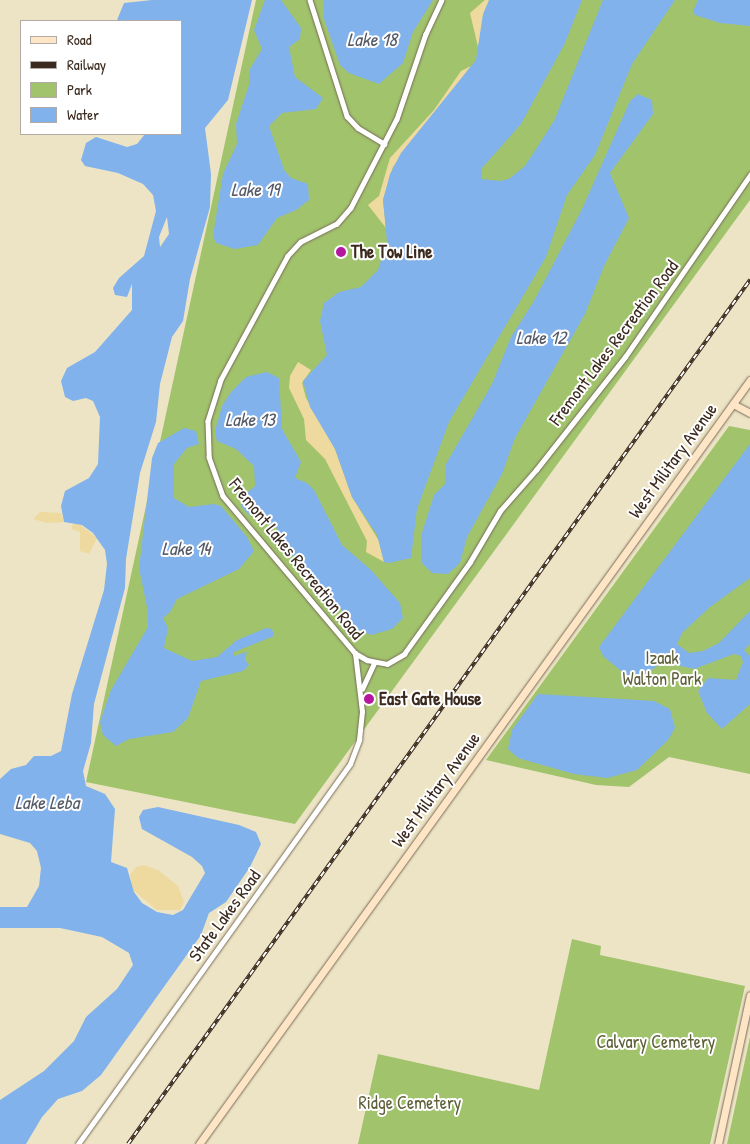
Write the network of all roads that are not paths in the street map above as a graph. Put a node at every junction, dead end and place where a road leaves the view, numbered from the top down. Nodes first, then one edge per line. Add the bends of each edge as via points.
1 (310, 0) edge
2 (442, 0) edge
3 (385, 144) junction
4 (750, 175) edge
5 (750, 380) edge
6 (733, 404) junction
7 (750, 413) edge
8 (355, 653) junction
9 (374, 663) junction
10 (362, 690) junction
11 (750, 995) edge
12 (78, 1144) edge
13 (199, 1144) edge
14 (718, 1144) edge

1 - 3 street via 347,116 358,128
2 - 3 street, Fremont Lakes Recreation Road
3 - 8 street, Fremont Lakes Recreation Road via 345,217 298,244 284,262 221,380 210,408 207,432 211,465 223,496
4 - 9 street, Fremont Lakes Recreation Road via 625,357 500,511 470,562 404,654 389,664
5 - 6 main road, West Military Avenue
6 - 7 main road
6 - 13 main road, West Military Avenue
8 - 9 street, Fremont Lakes Recreation Road
8 - 10 street, State Lakes Road
9 - 10 street, State Lakes Road
10 - 12 street, State Lakes Road via 360,733 346,772
11 - 14 main road

